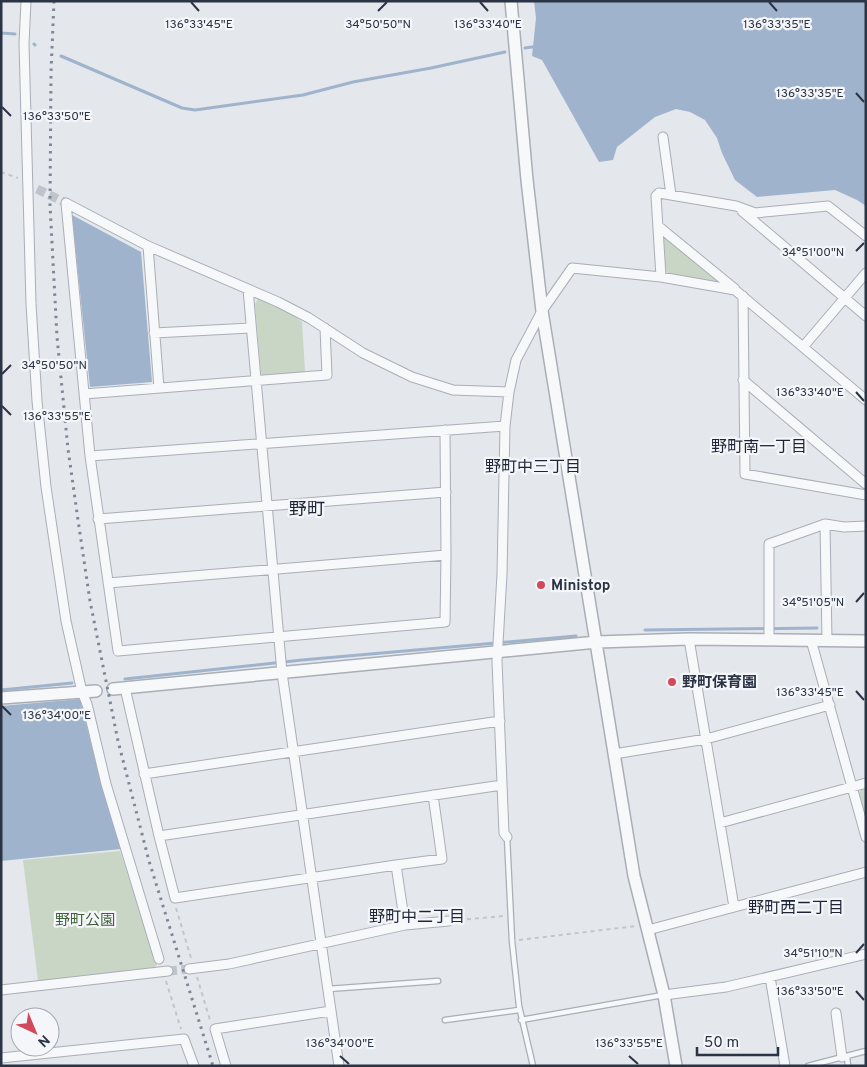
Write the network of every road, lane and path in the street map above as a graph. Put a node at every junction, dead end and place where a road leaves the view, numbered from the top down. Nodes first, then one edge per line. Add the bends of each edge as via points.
1 (26, 1) edge
2 (511, 1) edge
3 (663, 137) dead end
4 (671, 195) junction
5 (736, 206) junction
6 (658, 226) junction
7 (866, 236) edge
8 (148, 246) junction
9 (866, 273) edge
10 (661, 277) junction
11 (248, 289) junction
12 (735, 290) junction
13 (743, 296) junction
14 (844, 298) junction
15 (542, 312) junction
16 (866, 316) edge
17 (251, 328) junction
18 (324, 328) junction
19 (154, 333) junction
20 (803, 347) junction
21 (742, 380) junction
22 (256, 381) junction
23 (159, 388) junction
24 (509, 392) junction
25 (84, 394) junction
26 (866, 400) edge
27 (505, 426) junction
28 (445, 430) junction
29 (261, 443) junction
30 (90, 456) junction
31 (866, 484) edge
32 (446, 492) junction
33 (866, 495) edge
34 (267, 506) junction
35 (98, 519) junction
36 (825, 524) junction
37 (866, 526) edge
38 (446, 555) junction
39 (272, 568) junction
40 (108, 583) junction
41 (278, 636) junction
42 (769, 637) junction
43 (689, 639) junction
44 (811, 640) junction
45 (826, 640) junction
46 (866, 641) edge
47 (597, 642) junction
48 (498, 645) junction
49 (281, 666) junction
50 (125, 688) junction
51 (113, 689) dead end
52 (96, 691) dead end
53 (82, 692) junction
54 (1, 698) edge
55 (830, 705) junction
56 (500, 721) junction
57 (706, 739) junction
58 (293, 752) junction
59 (614, 754) junction
60 (144, 774) junction
61 (866, 783) edge
62 (502, 785) junction
63 (851, 787) junction
64 (433, 795) junction
65 (302, 814) junction
66 (720, 823) junction
67 (159, 836) junction
68 (506, 837) joint
69 (866, 837) edge
70 (396, 865) junction
71 (866, 872) edge
72 (312, 878) junction
73 (175, 898) junction
74 (734, 907) junction
75 (510, 915) junction
76 (449, 921) joint
77 (405, 926) junction
78 (647, 927) junction
79 (512, 941) junction
80 (322, 945) junction
81 (866, 954) edge
82 (191, 957) dead end
83 (159, 959) dead end
84 (189, 968) tunnel mouth
85 (168, 971) tunnel mouth
86 (770, 977) junction
87 (197, 978) dead end
88 (438, 980) dead end
89 (166, 981) dead end
90 (328, 989) junction
91 (1, 990) edge
92 (664, 995) junction
93 (331, 1010) junction
94 (519, 1010) junction
95 (836, 1014) dead end
96 (445, 1020) dead end
97 (521, 1020) junction
98 (215, 1029) junction
99 (184, 1039) junction
100 (866, 1051) edge
101 (1, 1052) edge
102 (844, 1056) junction
103 (2, 1058) edge
104 (3, 1066) edge
105 (194, 1066) edge
106 (226, 1066) edge
107 (339, 1066) edge
108 (532, 1066) edge
109 (676, 1066) edge
110 (785, 1066) edge
111 (808, 1066) edge
112 (848, 1066) edge

1 - 53 street via 24,44 30,304 37,401 52,534
2 - 15 street
3 - 4 street
4 - 5 street
4 - 6 street via 659,193 656,196
5 - 7 street via 756,213 828,206
5 - 14 street
6 - 10 street
6 - 12 street
8 - 11 street
8 - 19 street
8 - 25 street via 66,203
9 - 14 street
10 - 12 street
10 - 15 street via 572,268
11 - 17 street
11 - 18 street
12 - 13 street
13 - 20 street
13 - 21 street
14 - 16 street
14 - 20 street
15 - 24 street via 516,360
15 - 47 street
17 - 19 street
17 - 22 street
18 - 22 street via 326,375
18 - 24 street via 364,353 432,384 453,390
19 - 23 street
20 - 26 street
21 - 31 street
21 - 33 street via 744,474
22 - 23 street
22 - 29 street
23 - 25 street
24 - 27 street
25 - 30 street
27 - 28 street
27 - 48 street
28 - 29 street
28 - 32 street
29 - 30 street
29 - 34 street
30 - 35 street
32 - 34 street
32 - 38 street
34 - 35 street
34 - 39 street
35 - 40 street
36 - 37 street
36 - 42 street via 769,544
36 - 45 street
38 - 39 street
38 - 41 street via 445,622
39 - 40 street
39 - 41 street
40 - 41 street via 118,651
41 - 49 street
42 - 43 street
42 - 44 street
43 - 47 street
43 - 57 street
44 - 45 street
44 - 55 street
45 - 46 street
47 - 48 street
47 - 59 street
48 - 49 street
48 - 56 street
49 - 50 street
49 - 58 street
50 - 51 street
50 - 60 street
52 - 53 street
53 - 54 street
53 - 83 street
55 - 57 street
55 - 63 street
56 - 58 street
56 - 62 street
57 - 59 street
57 - 66 street
58 - 60 street
58 - 65 street
59 - 78 street via 634,876
60 - 67 street
61 - 63 street
62 - 64 street
62 - 68 street
63 - 66 street
63 - 69 street
64 - 65 street
64 - 70 street via 442,859
65 - 67 street
65 - 72 street
66 - 74 street
67 - 73 street
68 - 75 lane
70 - 72 street
70 - 77 street
71 - 74 street
72 - 73 street
72 - 80 street
73 - 82 path
74 - 78 street
75 - 76 path
75 - 79 lane
76 - 77 street
77 - 80 street
78 - 79 path
78 - 92 street
79 - 94 lane
80 - 84 street via 229,964
80 - 90 street
81 - 86 street
85 - 91 street
86 - 92 street
86 - 110 street
87 - 98 path
88 - 90 lane
89 - 99 path
90 - 93 street
92 - 97 lane
92 - 109 street
93 - 98 street
93 - 107 street
94 - 96 lane
94 - 97 lane
95 - 102 street
97 - 108 lane
98 - 106 street
99 - 103 street
99 - 105 street
100 - 102 lane
101 - 103 street
102 - 111 lane
102 - 112 lane
103 - 104 street

